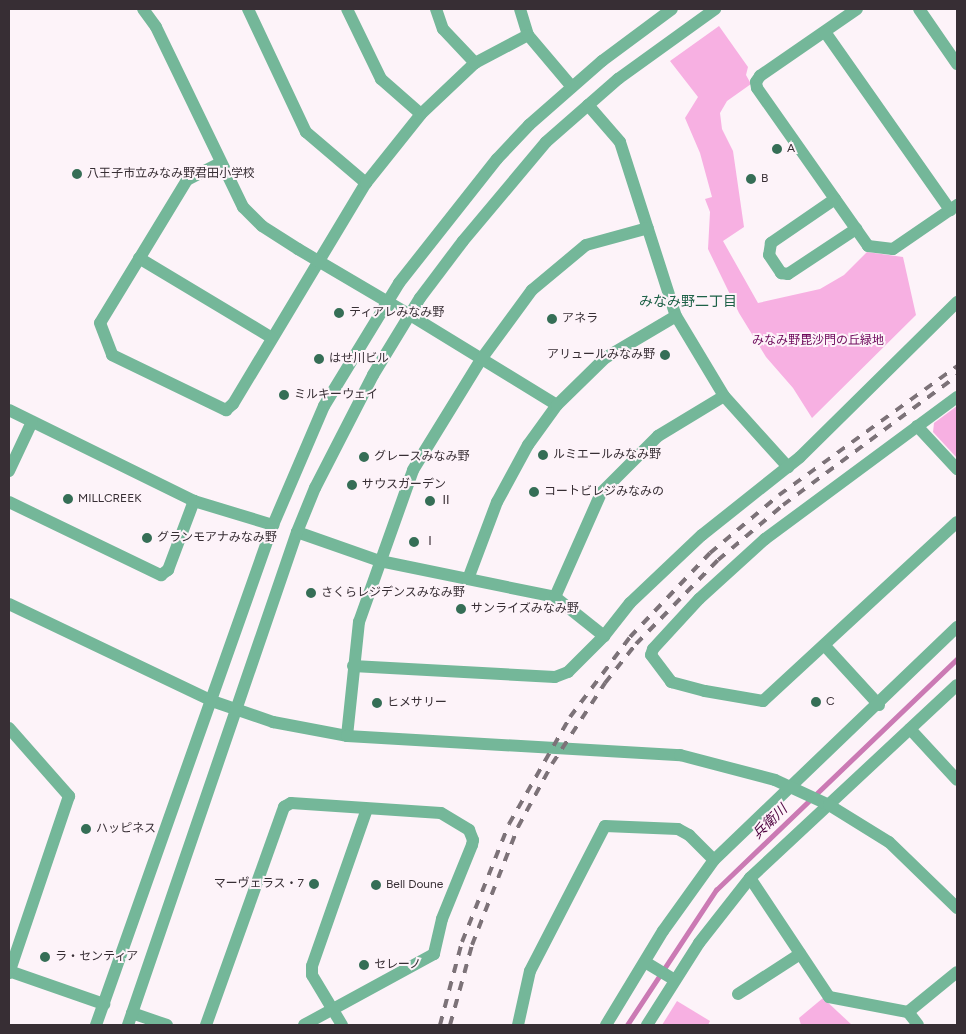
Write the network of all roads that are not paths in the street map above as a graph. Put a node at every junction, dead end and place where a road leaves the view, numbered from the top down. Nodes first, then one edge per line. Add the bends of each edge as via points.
1 (143, 9) edge
2 (248, 9) edge
3 (347, 9) edge
4 (436, 9) edge
5 (520, 9) edge
6 (672, 9) edge
7 (715, 9) edge
8 (857, 9) edge
9 (919, 9) edge
10 (825, 32) junction
11 (528, 35) junction
12 (475, 63) junction
13 (957, 64) edge
14 (572, 87) junction
15 (588, 105) junction
16 (421, 114) junction
17 (220, 163) junction
18 (366, 183) junction
19 (835, 199) junction
20 (954, 207) edge
21 (648, 228) junction
22 (856, 229) junction
23 (139, 258) junction
24 (318, 262) junction
25 (387, 302) junction
26 (957, 302) edge
27 (410, 315) junction
28 (676, 316) junction
29 (272, 338) junction
30 (482, 358) junction
31 (724, 396) junction
32 (957, 397) edge
33 (558, 405) junction
34 (9, 410) edge
35 (32, 422) junction
36 (917, 426) junction
37 (788, 466) junction
38 (957, 469) edge
39 (9, 471) edge
40 (194, 501) junction
41 (9, 502) edge
42 (957, 522) edge
43 (273, 525) junction
44 (298, 532) junction
45 (380, 561) junction
46 (468, 579) junction
47 (555, 597) junction
48 (9, 604) edge
49 (957, 627) edge
50 (604, 636) junction
51 (826, 646) junction
52 (353, 666) junction
53 (957, 685) edge
54 (212, 702) junction
55 (879, 705) junction
56 (236, 711) junction
57 (9, 728) edge
58 (910, 730) junction
59 (347, 736) junction
60 (957, 780) edge
61 (797, 789) junction
62 (826, 803) junction
63 (367, 809) junction
64 (714, 860) junction
65 (750, 878) junction
66 (957, 908) edge
67 (800, 954) junction
68 (650, 965) junction
69 (9, 972) edge
70 (957, 972) edge
71 (672, 979) junction
72 (738, 994) dead end
73 (104, 1004) junction
74 (333, 1009) junction
75 (908, 1012) junction
76 (130, 1019) edge
77 (96, 1025) edge
78 (167, 1025) edge
79 (206, 1025) edge
80 (304, 1025) edge
81 (342, 1025) edge
82 (518, 1025) edge
83 (606, 1025) edge
84 (647, 1025) edge
85 (918, 1025) edge

1 - 17 street via 160,35
2 - 18 street via 306,132
3 - 16 street via 381,79
4 - 12 street via 443,29
5 - 11 street
6 - 14 street
7 - 15 street via 650,54
8 - 10 street
9 - 13 street
10 - 19 street via 760,76 756,85
10 - 20 street
11 - 12 street
11 - 14 street
12 - 16 street
14 - 25 street via 497,159 442,225
15 - 21 street via 619,139
15 - 27 street via 517,174 463,240
16 - 18 street
17 - 23 street via 187,180
17 - 24 street via 235,196 255,220
18 - 24 street
19 - 22 street
19 - 22 street via 771,243 768,250 781,273 788,274
20 - 22 street via 889,250 868,246
21 - 28 street
21 - 30 street via 586,245 532,290
23 - 29 street
23 - 29 street via 100,323 109,350 118,358 226,410 234,404
24 - 25 street
24 - 29 street
25 - 27 street
25 - 43 street via 324,406
26 - 37 street
27 - 30 street
27 - 44 street via 348,420
28 - 31 street
28 - 33 street via 605,358
30 - 33 street
30 - 45 street via 413,470
31 - 37 street
31 - 47 street via 658,436 601,493
32 - 36 street
33 - 46 street via 528,445 497,502
34 - 35 street
35 - 39 street
35 - 40 street
36 - 38 street
36 - 51 street via 765,539 700,599 651,655 670,682 758,701 767,698
37 - 50 street via 702,535 630,603
40 - 41 street via 168,570 161,575
40 - 43 street
42 - 51 street
43 - 54 street
44 - 45 street
44 - 56 street
45 - 46 street
45 - 52 street via 359,622
46 - 47 street
47 - 50 street
48 - 54 street
49 - 55 street
50 - 52 street via 568,672 555,677
51 - 55 street
52 - 59 street
53 - 58 street
54 - 56 street
54 - 73 street
55 - 61 street
56 - 59 street via 273,722
56 - 76 street
57 - 69 street via 69,796
58 - 60 street
58 - 62 street
59 - 61 street via 680,755 744,770
61 - 62 street
61 - 64 street
62 - 65 street
62 - 66 street via 895,847
63 - 74 street via 312,966 312,975
63 - 74 street via 441,813 469,830 474,840 442,919 434,954
63 - 79 street via 291,803 280,812
64 - 68 street
64 - 82 street via 689,835 678,829 605,826 530,971
65 - 67 street
65 - 71 street
67 - 72 street
67 - 75 street via 829,997
68 - 71 street
68 - 83 street
69 - 73 street
70 - 75 street
71 - 84 street
73 - 77 street
74 - 80 street
74 - 81 street
75 - 85 street
76 - 78 street

